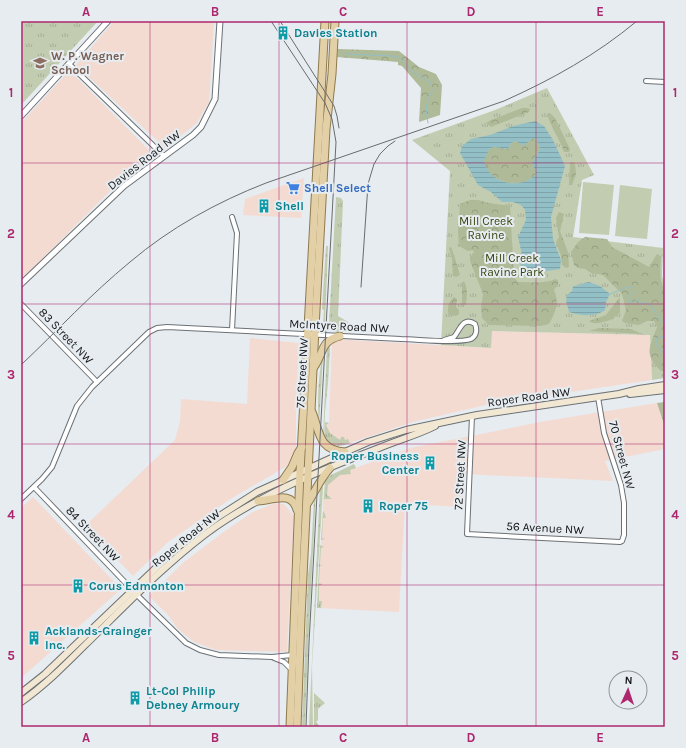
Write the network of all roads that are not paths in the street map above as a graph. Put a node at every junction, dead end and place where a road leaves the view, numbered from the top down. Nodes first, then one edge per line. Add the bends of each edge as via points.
1 (108, 21) edge
2 (220, 21) edge
3 (325, 21) edge
4 (334, 23) edge
5 (69, 64) junction
6 (646, 81) dead end
7 (665, 82) edge
8 (21, 116) edge
9 (164, 156) junction
10 (232, 218) dead end
11 (21, 284) edge
12 (21, 304) edge
13 (232, 330) junction
14 (312, 334) junction
15 (340, 336) junction
16 (444, 340) junction
17 (314, 367) junction
18 (96, 382) junction
19 (665, 386) edge
20 (665, 390) edge
21 (619, 394) junction
22 (598, 397) junction
23 (311, 410) junction
24 (472, 416) junction
25 (442, 423) junction
26 (302, 447) junction
27 (345, 452) junction
28 (308, 468) junction
29 (330, 468) junction
30 (300, 472) junction
31 (308, 478) junction
32 (283, 480) junction
33 (300, 481) junction
34 (34, 487) junction
35 (21, 499) edge
36 (258, 501) junction
37 (307, 504) junction
38 (299, 516) junction
39 (467, 534) joint
40 (622, 541) joint
41 (135, 592) junction
42 (292, 655) junction
43 (272, 657) junction
44 (299, 660) junction
45 (292, 670) junction
46 (21, 693) edge
47 (21, 702) edge
48 (290, 727) edge
49 (297, 727) edge

1 - 5 street
2 - 9 street, Davies Road NW via 216,97 213,105 197,132
3 - 14 main road, 75 Street NW
4 - 14 main road, 75 Street NW
5 - 8 street
5 - 9 street
6 - 7 street
9 - 11 street, Davies Road NW via 121,189
10 - 13 street via 237,233
12 - 18 street, 83 Street NW
13 - 14 street, McIntyre Road NW
13 - 18 street, McIntyre Road NW via 164,327 154,329
14 - 15 street, McIntyre Road NW
14 - 17 main road, 75 Street NW
14 - 26 main road, 75 Street NW
15 - 16 street, McIntyre Road NW
15 - 17 main road via 327,342
16 - 16 street, McIntyre Road NW via 454,337 465,322 475,324 476,332 472,339
17 - 23 main road, 75 Street NW
18 - 34 street, McIntyre Road NW via 77,406 52,467
19 - 21 main road, Roper Road NW
20 - 21 main road, Roper Road NW
21 - 22 main road, Roper Road NW
22 - 24 main road, Roper Road NW
22 - 40 street, 70 Street NW via 604,433 621,485 624,503
23 - 27 main road via 324,443 331,449
23 - 28 main road, 75 Street NW
24 - 25 main road, Roper Road NW
24 - 39 street, 72 Street NW
25 - 27 main road, Roper Road NW via 400,432
25 - 29 main road, Roper Road NW
26 - 30 main road, 75 Street NW
26 - 32 main road
27 - 28 main road, Roper Road NW
28 - 30 main road, Roper Road NW
28 - 31 main road, 75 Street NW
29 - 31 main road, Roper Road NW
29 - 37 main road
30 - 32 main road, Roper Road NW
30 - 33 main road, 75 Street NW
31 - 33 main road, Roper Road NW
31 - 37 main road, 75 Street NW
32 - 41 main road, Roper Road NW via 257,492 201,529 173,551
33 - 36 main road, Roper Road NW
33 - 38 main road, 75 Street NW
34 - 35 street, McIntyre Road NW
34 - 41 street, 84 Street NW
36 - 38 main road via 289,499 295,504
36 - 41 main road, Roper Road NW via 203,536
37 - 44 main road, 75 Street NW
38 - 42 main road, 75 Street NW
39 - 40 street, 56 Avenue NW
41 - 43 street, 84 Street NW via 191,646 219,655
41 - 46 main road, Roper Road NW
41 - 47 main road, Roper Road NW via 57,672
42 - 43 street, 84 Street NW
42 - 44 main road
42 - 45 main road, 75 Street NW
43 - 45 street via 284,662
44 - 49 main road, 75 Street NW
45 - 48 main road, 75 Street NW

